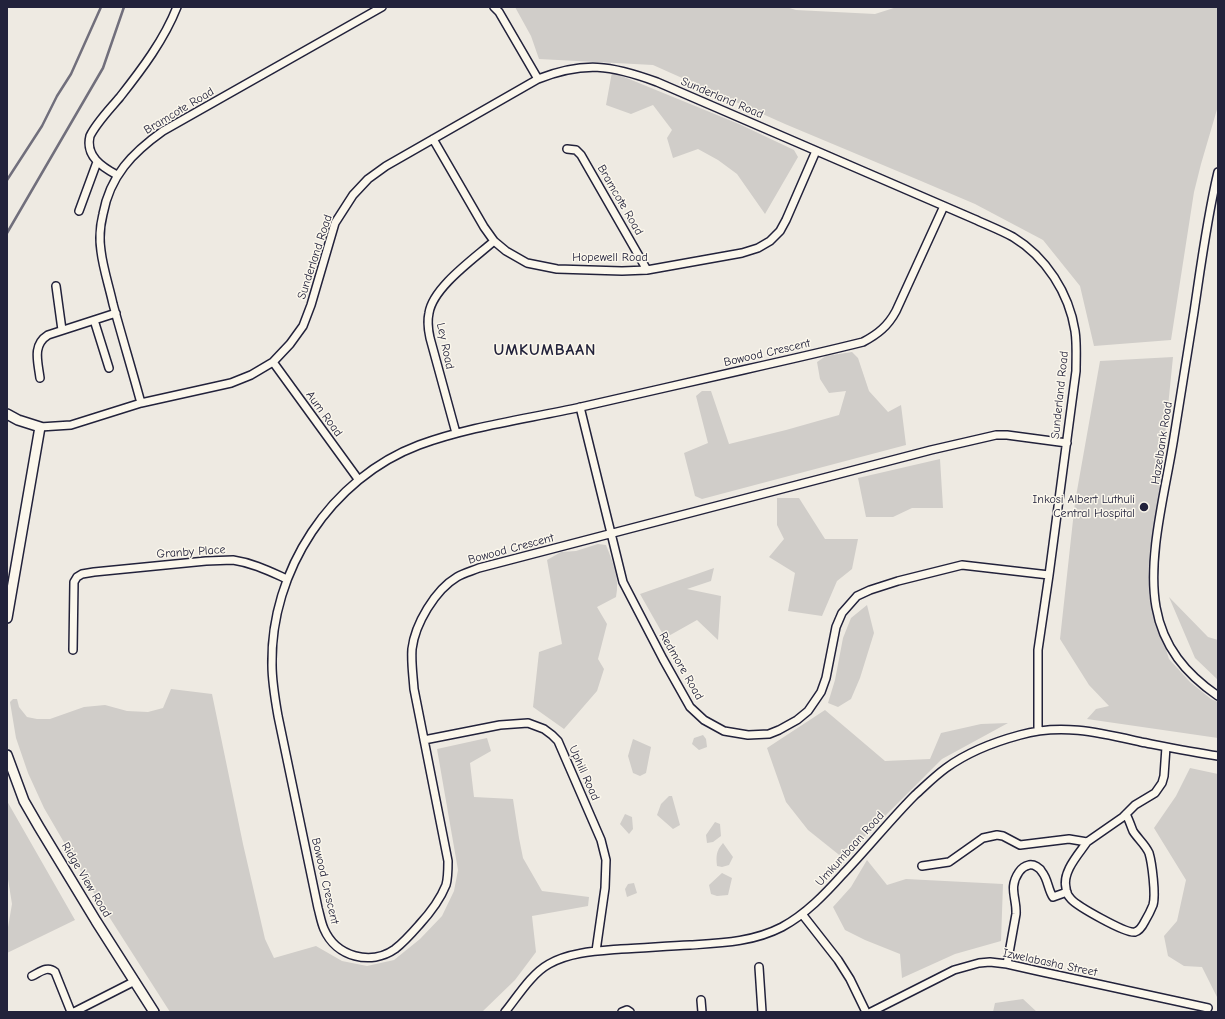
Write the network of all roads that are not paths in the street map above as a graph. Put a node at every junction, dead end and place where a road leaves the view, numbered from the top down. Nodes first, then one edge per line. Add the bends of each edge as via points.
1 (177, 7) edge
2 (382, 7) edge
3 (494, 7) edge
4 (538, 79) junction
5 (433, 139) junction
6 (567, 149) dead end
7 (816, 151) junction
8 (97, 162) junction
9 (1218, 172) edge
10 (117, 176) junction
11 (944, 206) junction
12 (79, 211) dead end
13 (494, 241) junction
14 (647, 270) junction
15 (56, 286) dead end
16 (116, 313) junction
17 (94, 320) junction
18 (62, 330) junction
19 (273, 362) junction
20 (109, 368) dead end
21 (40, 378) dead end
22 (141, 403) junction
23 (580, 407) junction
24 (7, 414) edge
25 (40, 427) junction
26 (456, 433) junction
27 (1067, 443) junction
28 (358, 479) junction
29 (612, 534) junction
30 (1049, 575) junction
31 (287, 579) junction
32 (7, 618) edge
33 (73, 650) dead end
34 (1218, 696) edge
35 (1038, 731) junction
36 (424, 740) junction
37 (1166, 747) junction
38 (7, 755) edge
39 (1218, 756) edge
40 (1126, 814) junction
41 (1087, 842) junction
42 (922, 866) dead end
43 (1067, 892) junction
44 (802, 914) junction
45 (596, 951) junction
46 (1007, 964) junction
47 (759, 967) dead end
48 (32, 976) dead end
49 (135, 981) junction
50 (701, 1000) dead end
51 (1208, 1008) dead end
52 (73, 1012) edge
53 (154, 1012) edge
54 (505, 1012) edge
55 (622, 1012) edge
56 (630, 1012) edge
57 (702, 1012) edge
58 (762, 1012) edge
59 (866, 1012) edge
60 (871, 1012) edge

1 - 8 street via 156,48 92,132 89,142
2 - 10 street, Bramcote Road via 164,131 133,156
3 - 4 street
4 - 5 street, Sunderland Road
4 - 7 street, Sunderland Road via 560,71 588,67 629,71
5 - 13 street, Hopewell Road
5 - 19 street, Sunderland Road via 386,166 353,194 335,222 303,326
6 - 14 street, Bramcote Road via 576,150 581,154
7 - 11 street, Sunderland Road
7 - 14 street, Hopewell Road via 783,226 770,241 742,253
8 - 10 street
8 - 12 street
9 - 34 street, Hazelbank Road via 1206,232 1154,566 1156,609 1172,650 1187,671
10 - 16 street, Bramcote Road via 105,202 100,236 103,261
11 - 23 street, Bowood Crescent via 896,311 882,330 863,342
11 - 27 street, Sunderland Road via 1012,237 1024,246 1047,267 1065,297 1072,318 1076,346 1076,370
13 - 14 street, Hopewell Road via 519,259 542,267 622,272
13 - 26 street, Ley Road via 442,288 429,312 430,338
15 - 18 street
16 - 17 street
16 - 22 street, Bramcote Road
17 - 18 street
17 - 20 street
18 - 21 street via 48,335 39,342 37,348
19 - 22 street, Sunderland Road via 231,383
19 - 28 street, Aum Road
22 - 25 street, Sunderland Road via 71,425
23 - 26 street, Bowood Crescent
23 - 29 street, Redmore Road
24 - 25 street
25 - 32 street
26 - 28 street, Bowood Crescent via 405,451
27 - 29 street, Bowood Crescent via 1007,435 984,437
27 - 30 street, Sunderland Road
28 - 31 street, Bowood Crescent via 313,530
29 - 30 street, Redmore Road via 627,592 690,707 700,717 724,731 748,735 769,734 797,720 808,711 821,692 826,678 836,627 842,614 857,596 952,566
29 - 36 street, Bowood Crescent via 479,568 455,578 442,590 426,610 417,628 412,648 412,668
30 - 35 street, Sunderland Road via 1038,650
31 - 33 street, Granby Place via 260,567 233,560 82,574 74,582
31 - 36 street, Bowood Crescent via 274,636 273,684 318,908 324,929 334,944 348,954 365,958 380,956 395,949 427,916 441,896 446,883 448,861
35 - 37 street, Umkumbaan Road via 1063,730 1107,734
35 - 44 street, Umkumbaan Road via 970,753 945,768 898,812 820,899
36 - 45 street, Uphill Road via 500,725 528,723 544,729 558,742 601,840 606,860 605,888
37 - 39 street, Umkumbaan Road
37 - 40 street via 1164,776 1159,788
38 - 49 street, Ridge View Road via 24,801
40 - 41 street
40 - 43 street via 1133,831 1146,848 1151,864 1153,901 1141,928 1130,932 1103,920 1077,904
41 - 42 street via 1069,839 1020,846 997,835 983,838 949,862
41 - 43 street via 1068,871 1065,886
43 - 46 street via 1053,897 1046,878 1040,869 1032,865 1020,871 1013,887 1017,911
44 - 45 street, Umkumbaan Road via 783,926 750,939
44 - 59 street via 838,960
45 - 54 street, Umkumbaan Road via 548,964 535,974
46 - 51 street, Izwelabasha Street
46 - 60 street, Izwelabasha Street via 990,962 960,968
47 - 58 street
48 - 52 street via 48,969 55,972
49 - 52 street
49 - 53 street, Ridge View Road
50 - 57 street
55 - 56 street

